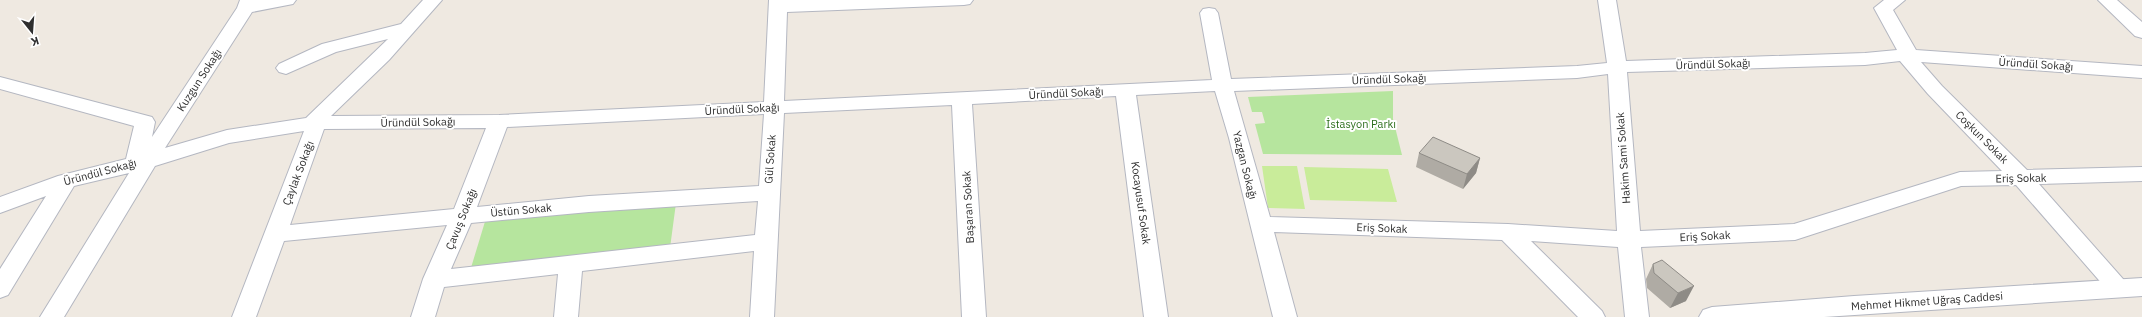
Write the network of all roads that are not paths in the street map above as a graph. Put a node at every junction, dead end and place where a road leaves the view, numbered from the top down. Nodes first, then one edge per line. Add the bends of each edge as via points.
1 (287, 0) edge
2 (433, 0) edge
3 (964, 0) edge
4 (1607, 0) edge
5 (1896, 0) edge
6 (2108, 0) edge
7 (778, 3) edge
8 (247, 4) edge
9 (1209, 13) dead end
10 (408, 28) junction
11 (2142, 32) edge
12 (1907, 55) junction
13 (1617, 67) junction
14 (286, 68) dead end
15 (2142, 72) edge
16 (0, 83) edge
17 (1223, 85) junction
18 (1125, 90) junction
19 (962, 98) junction
20 (774, 107) junction
21 (499, 121) junction
22 (312, 123) junction
23 (142, 161) junction
24 (2142, 174) edge
25 (2022, 178) junction
26 (66, 181) junction
27 (768, 193) junction
28 (1, 204) edge
29 (463, 215) junction
30 (1260, 224) junction
31 (1508, 232) junction
32 (275, 234) junction
33 (1629, 240) junction
34 (765, 242) junction
35 (571, 264) junction
36 (435, 278) junction
37 (2130, 287) edge
38 (0, 289) edge
39 (52, 317) edge
40 (244, 317) edge
41 (423, 317) edge
42 (566, 317) edge
43 (762, 317) edge
44 (974, 317) edge
45 (1156, 317) edge
46 (1285, 317) edge
47 (1593, 317) edge
48 (1637, 317) edge
49 (1712, 317) edge

1 - 8 street
2 - 10 street
3 - 7 street
4 - 13 street, Hakim Sami Sokak
5 - 12 street, Coşkun Sokak via 1883,8 1905,46
6 - 11 street
7 - 20 street, Gül Sokak
8 - 23 street, Kuzgun Sokağı
9 - 17 street, Yazgan Sokağı
10 - 14 street via 329,48
10 - 22 street
12 - 13 street, Üründül Sokağı via 1865,59
12 - 15 street, Üründül Sokağı
12 - 25 street, Coşkun Sokak via 1935,90
13 - 17 street, Üründül Sokağı via 1577,72
13 - 33 street, Hakim Sami Sokak
16 - 23 street via 145,122
17 - 18 street, Üründül Sokağı
17 - 30 street, Yazgan Sokağı
18 - 19 street, Üründül Sokağı
18 - 45 street, Kocayusuf Sokak
19 - 20 street, Üründül Sokağı
19 - 44 street, Başaran Sokak
20 - 21 street, Üründül Sokağı
20 - 27 street, Gül Sokak
21 - 22 street, Üründül Sokağı
21 - 29 street, Çavuş Sokağı
22 - 23 street, Üründül Sokağı via 227,137
22 - 32 street, Çaylak Sokağı via 314,132
23 - 26 street, Üründül Sokağı
23 - 39 street, Kuzgun Sokağı
24 - 25 street, Eriş Sokak
25 - 33 street, Eriş Sokak via 1960,179 1795,232
25 - 37 street, Coşkun Sokak
26 - 28 street, Üründül Sokağı
26 - 38 street
27 - 29 street, Üstün Sokak
27 - 34 street, Gül Sokak
29 - 32 street, Üstün Sokak
29 - 36 street, Çavuş Sokağı
30 - 31 street, Eriş Sokak
30 - 46 street, Yazgan Sokağı
31 - 33 street, Eriş Sokak
31 - 47 street
32 - 40 street, Çaylak Sokağı
33 - 48 street, Hakim Sami Sokak
34 - 35 street
34 - 43 street, Gül Sokak
35 - 36 street
35 - 42 street
36 - 41 street, Çavuş Sokağı
37 - 49 main road, Mehmet Hikmet Uğraş Caddesi

